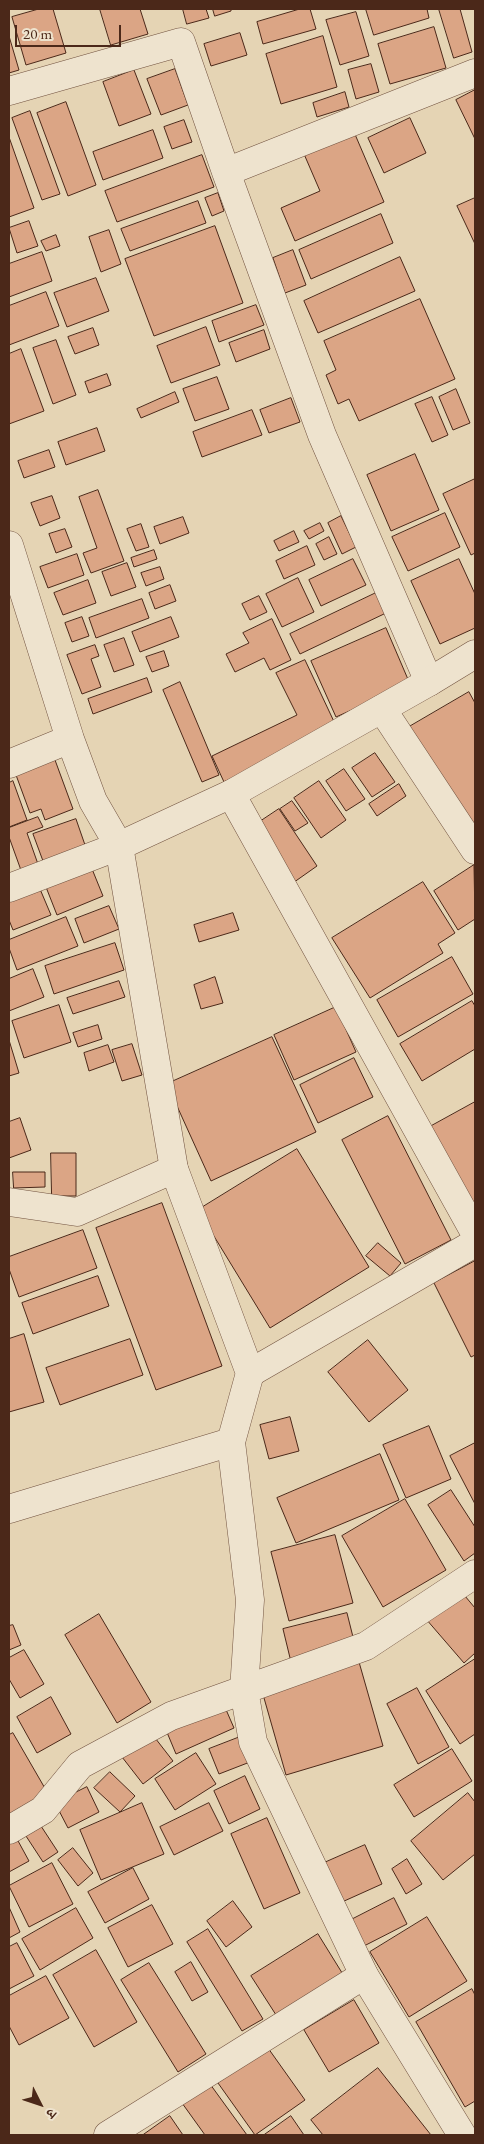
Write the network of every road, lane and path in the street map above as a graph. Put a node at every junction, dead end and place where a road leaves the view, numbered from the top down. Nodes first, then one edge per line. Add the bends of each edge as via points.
1 (475, 73) edge
2 (9, 91) edge
3 (226, 172) junction
4 (9, 545) edge
5 (475, 654) edge
6 (429, 682) junction
7 (382, 709) junction
8 (70, 739) junction
9 (9, 764) edge
10 (231, 794) junction
11 (119, 846) junction
12 (475, 850) edge
13 (9, 888) edge
14 (174, 1169) junction
15 (9, 1202) edge
16 (475, 1233) edge
17 (475, 1243) edge
18 (250, 1373) junction
19 (231, 1442) junction
20 (9, 1509) edge
21 (473, 1580) edge
22 (244, 1690) junction
23 (9, 1830) edge
24 (364, 1975) junction
25 (108, 2135) edge
26 (462, 2135) edge

1 - 3 street
2 - 3 street via 181,42
3 - 6 street via 322,435
4 - 8 street
5 - 6 street
6 - 7 street
7 - 10 street
7 - 12 street
8 - 9 street
8 - 11 street via 93,801
10 - 11 street
10 - 16 street
11 - 13 street
11 - 14 street
14 - 15 street via 77,1212
14 - 18 street
17 - 18 street
18 - 19 street
19 - 20 street
19 - 22 street via 250,1600
21 - 22 street via 366,1646
22 - 23 street via 171,1716 80,1764 42,1810
22 - 24 street via 253,1742
24 - 25 street
24 - 26 street

